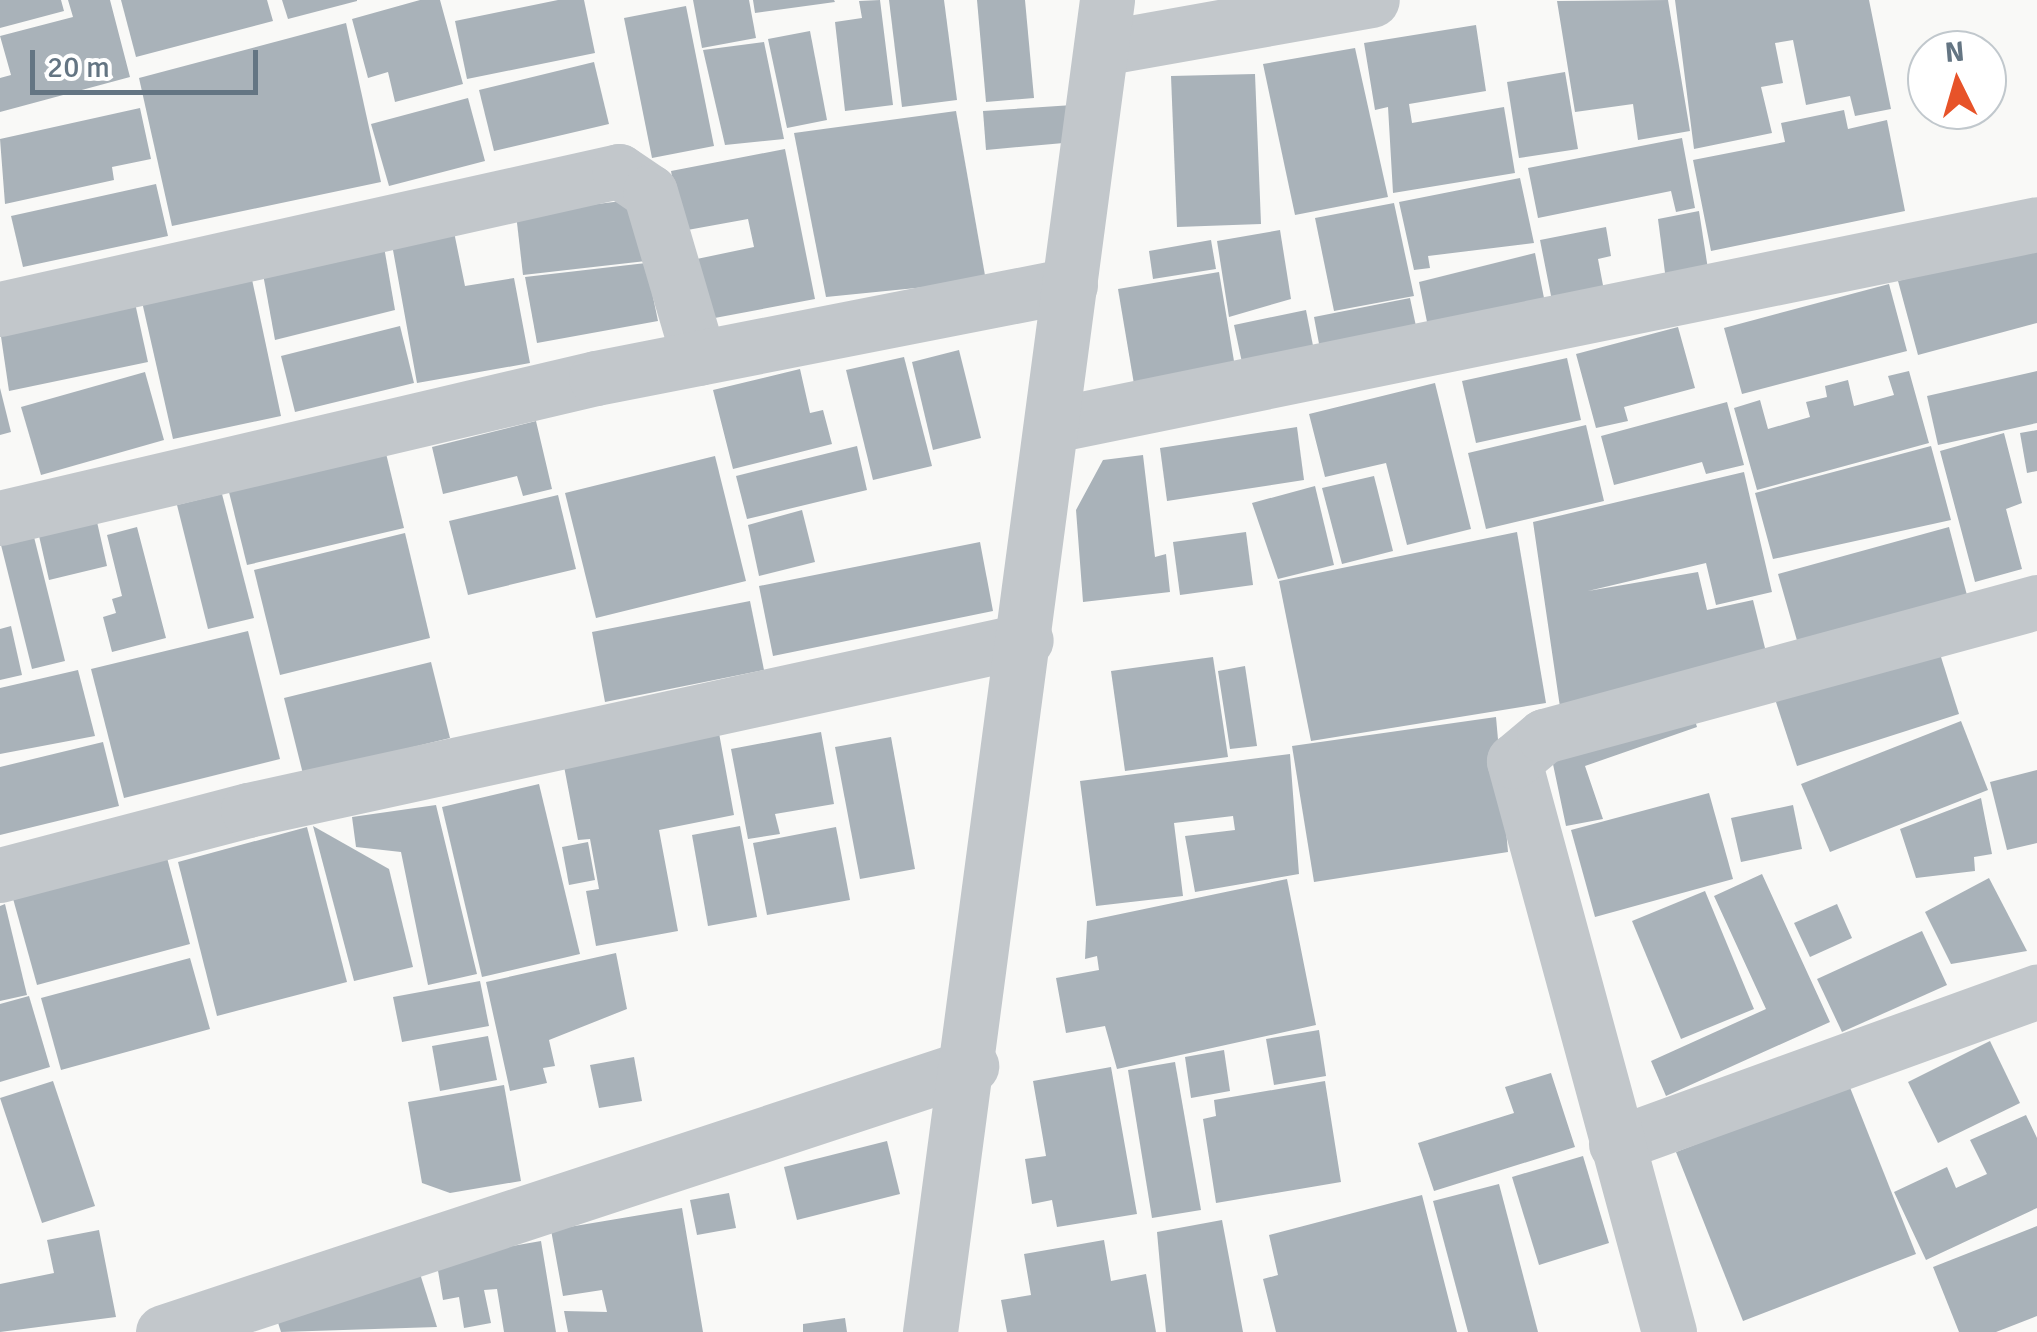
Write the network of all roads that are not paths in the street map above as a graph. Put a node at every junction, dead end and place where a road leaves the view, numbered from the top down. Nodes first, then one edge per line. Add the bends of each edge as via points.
1 (1372, 0) edge
2 (1104, 24) edge
3 (2037, 224) edge
4 (1070, 285) junction
5 (0, 309) edge
6 (700, 358) junction
7 (1053, 426) junction
8 (0, 518) edge
9 (2037, 602) edge
10 (1026, 640) junction
11 (0, 874) edge
12 (2037, 992) edge
13 (971, 1066) junction
14 (1616, 1144) junction
15 (163, 1332) edge
16 (930, 1332) edge
17 (1669, 1332) edge

1 - 2 street
2 - 4 street
3 - 7 street
4 - 6 street
4 - 7 street
5 - 6 street via 618,171 650,192
6 - 8 street
7 - 10 street
9 - 14 street via 1544,736 1514,761
10 - 11 street via 248,810
10 - 13 street
12 - 14 street
13 - 15 street
13 - 16 street
14 - 17 street

